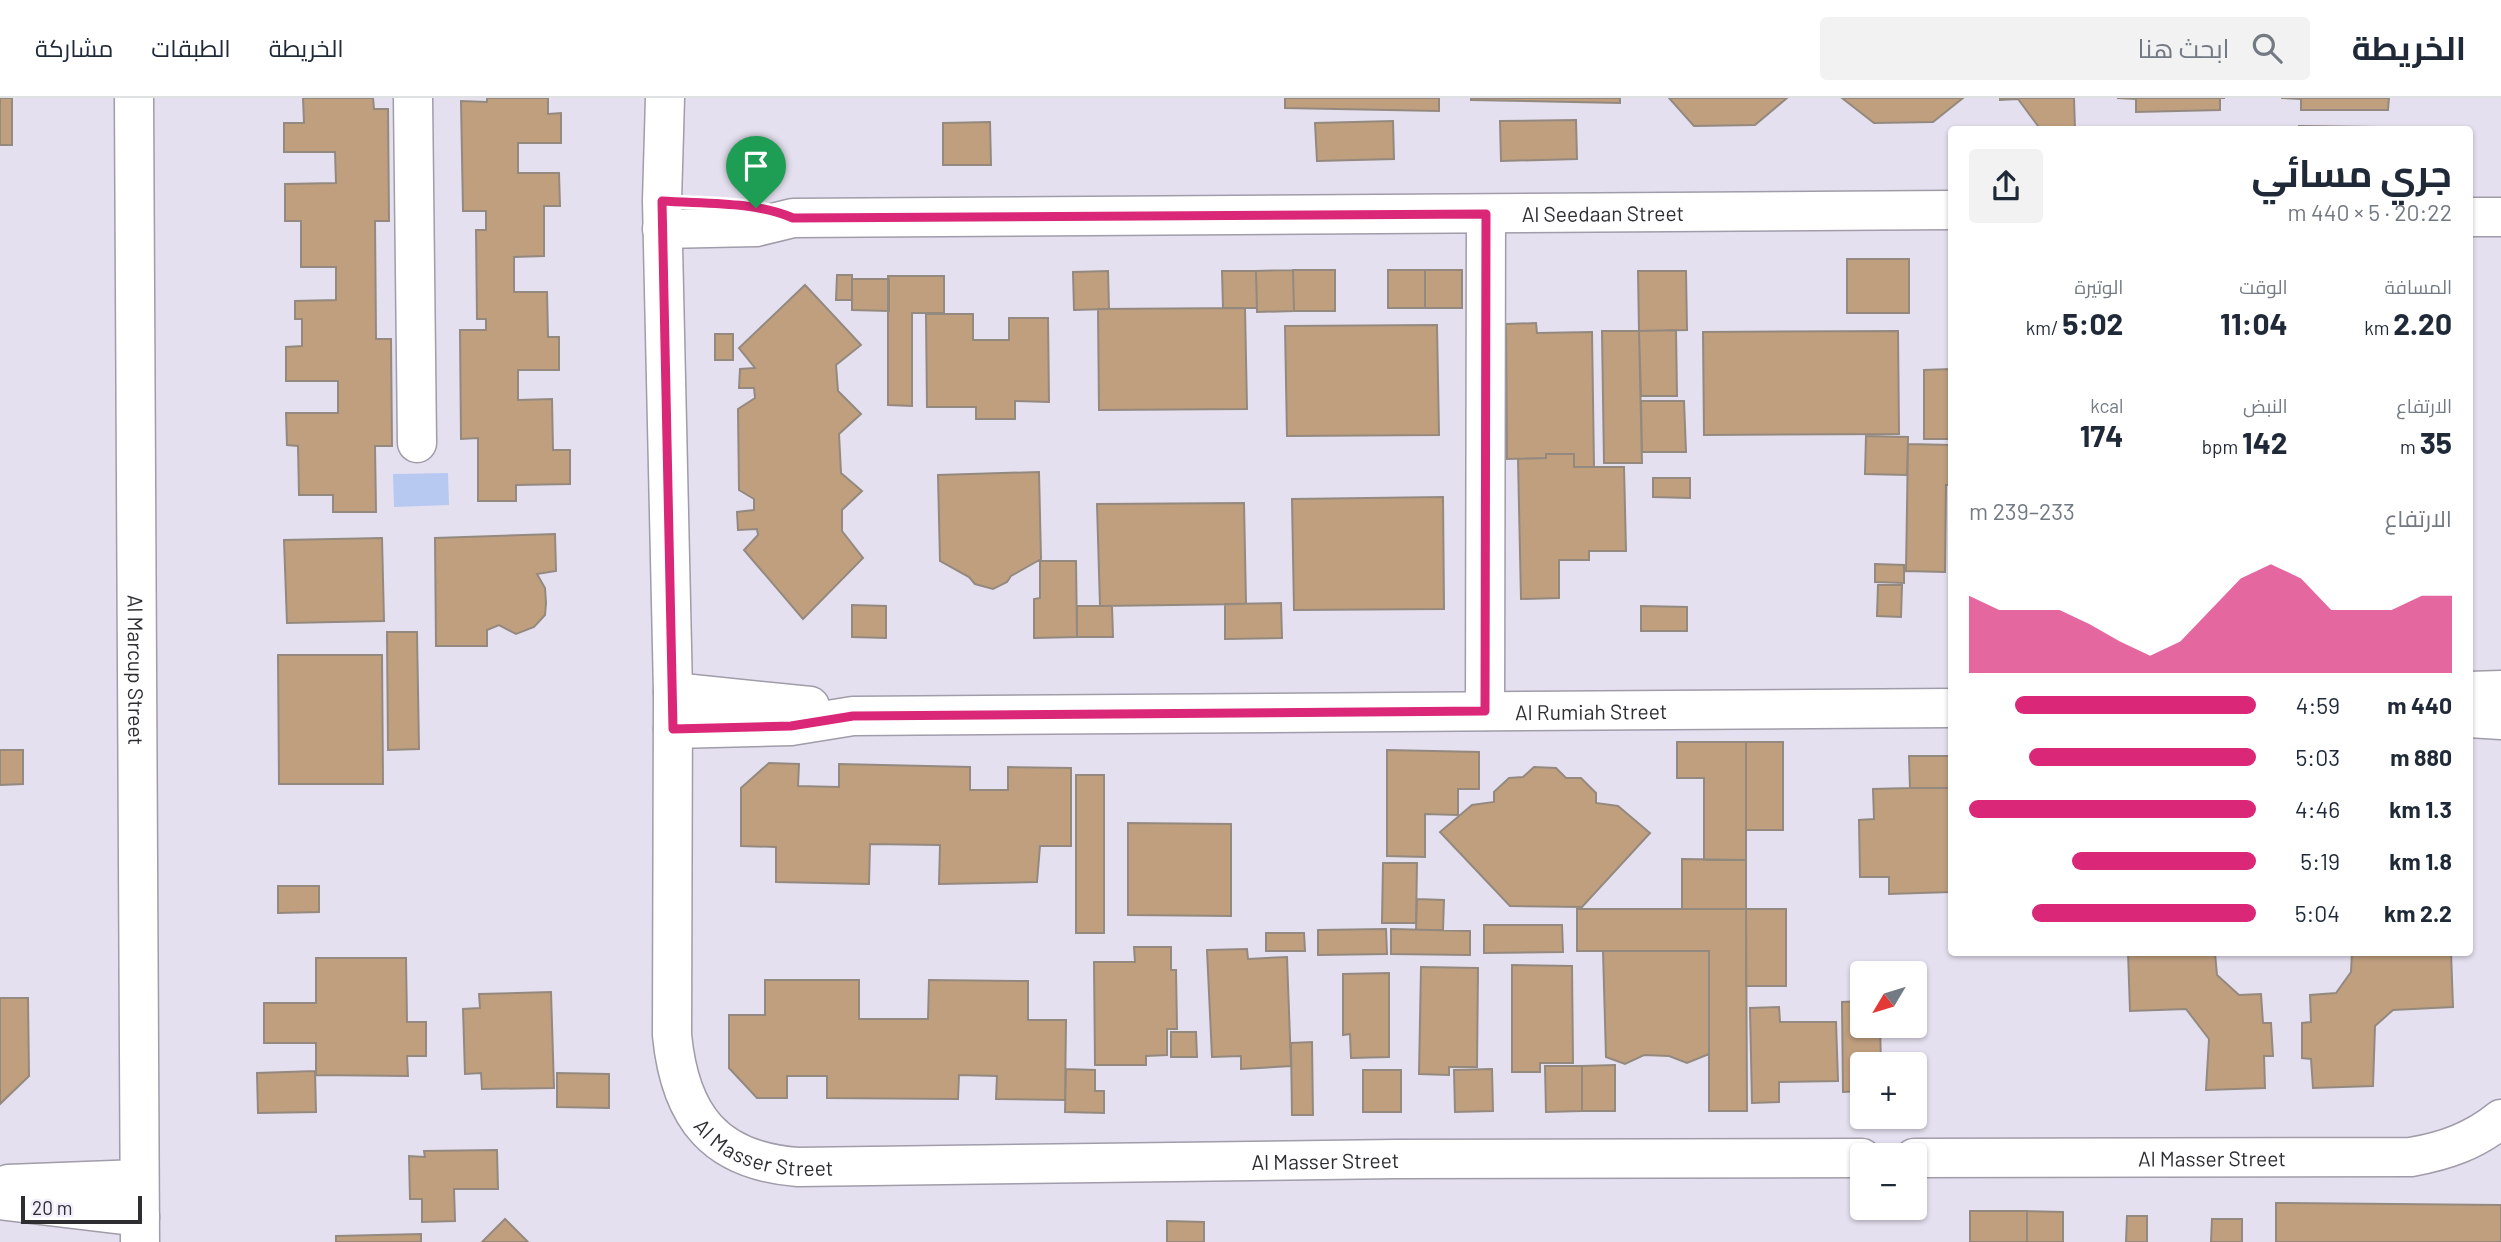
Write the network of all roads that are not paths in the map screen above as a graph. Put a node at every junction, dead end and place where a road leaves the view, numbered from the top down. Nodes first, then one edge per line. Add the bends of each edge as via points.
1 (134, 98) edge
2 (412, 98) edge
3 (665, 98) edge
4 (2501, 194) edge
5 (2473, 195) edge
6 (1948, 210) edge
7 (1486, 214) junction
8 (662, 215) junction
9 (2473, 217) edge
10 (2501, 218) edge
11 (417, 443) dead end
12 (2501, 690) edge
13 (2473, 691) edge
14 (673, 692) junction
15 (1948, 708) edge
16 (1485, 711) junction
17 (853, 716) junction
18 (2473, 718) edge
19 (2501, 720) edge
20 (673, 729) junction
21 (2501, 1119) edge
22 (1850, 1158) edge
23 (1927, 1158) edge
24 (139, 1179) junction
25 (0, 1185) edge
26 (0, 1200) edge
27 (140, 1230) edge

1 - 24 street, Al Marcup Street
2 - 11 street
3 - 8 street, Al Masser Street
4 - 5 street
6 - 7 street, Al Seedaan Street
7 - 8 street, Al Seedaan Street via 793,218 756,208
7 - 16 street
8 - 14 street, Al Masser Street
9 - 10 street
12 - 13 street
14 - 17 street, Al Rumiah Street via 796,704
14 - 20 street, Al Masser Street
15 - 16 street, Al Rumiah Street
16 - 17 street, Al Rumiah Street
17 - 20 street, Al Rumiah Street via 791,726
18 - 19 street
20 - 22 street, Al Masser Street via 674,1058 698,1120 742,1156 798,1167
21 - 23 street, Al Masser Street via 2454,1147 2411,1157
24 - 25 street
24 - 27 street, Al Marcup Street
26 - 27 street

